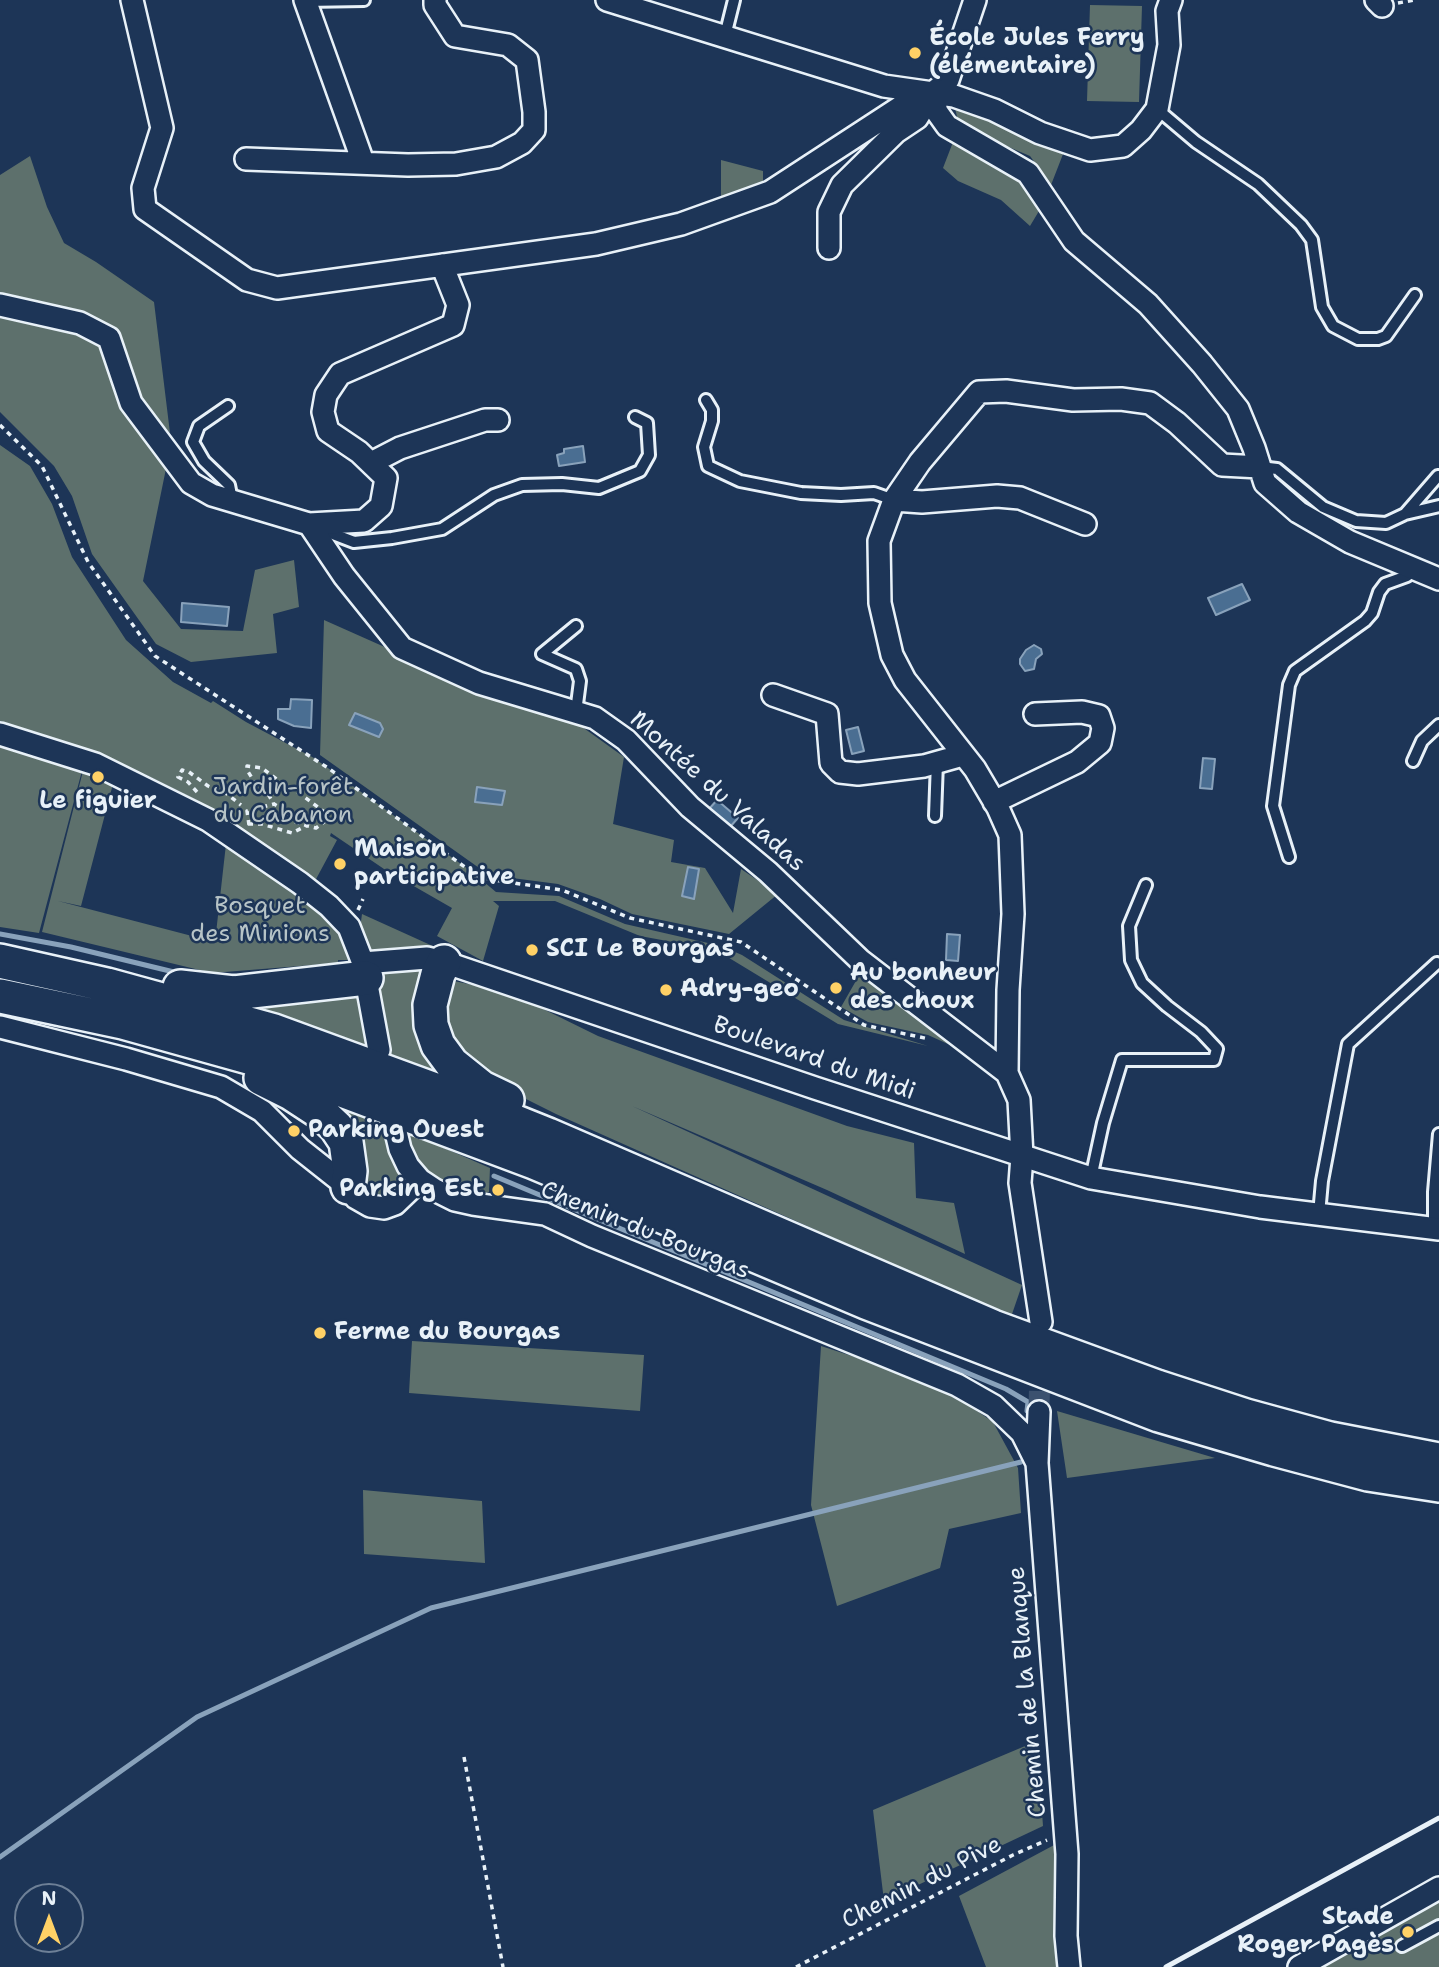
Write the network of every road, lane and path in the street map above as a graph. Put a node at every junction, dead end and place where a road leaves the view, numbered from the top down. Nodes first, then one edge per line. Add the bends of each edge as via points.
1 (132, 0) edge
2 (364, 0) edge
3 (435, 0) edge
4 (607, 0) edge
5 (734, 0) edge
6 (975, 0) edge
7 (1171, 0) edge
8 (305, 1) edge
9 (725, 36) junction
10 (932, 94) junction
11 (1157, 109) junction
12 (246, 159) dead end
13 (363, 162) junction
14 (829, 248) dead end
15 (442, 265) junction
16 (1415, 295) dead end
17 (0, 305) edge
18 (706, 400) dead end
19 (228, 407) dead end
20 (635, 417) dead end
21 (498, 420) dead end
22 (0, 425) edge
23 (370, 463) junction
24 (1260, 467) junction
25 (1438, 476) edge
26 (232, 500) junction
27 (894, 500) junction
28 (1439, 506) edge
29 (1405, 514) junction
30 (309, 524) junction
31 (1085, 524) dead end
32 (1415, 569) junction
33 (1439, 579) edge
34 (576, 626) dead end
35 (773, 695) dead end
36 (576, 712) junction
37 (1035, 714) dead end
38 (1439, 725) edge
39 (0, 734) edge
40 (963, 755) junction
41 (1413, 761) dead end
42 (937, 762) junction
43 (183, 780) dead end
44 (994, 802) junction
45 (241, 804) dead end
46 (274, 804) junction
47 (936, 816) dead end
48 (248, 824) junction
49 (308, 826) junction
50 (253, 834) dead end
51 (1289, 857) dead end
52 (1146, 885) dead end
53 (0, 961) edge
54 (444, 962) junction
55 (1437, 962) dead end
56 (365, 971) junction
57 (107, 985) junction
58 (0, 996) edge
59 (43, 1003) junction
60 (0, 1027) edge
61 (933, 1041) dead end
62 (379, 1050) dead end
63 (1007, 1073) junction
64 (396, 1132) dead end
65 (1439, 1134) edge
66 (548, 1135) junction
67 (1023, 1156) junction
68 (1091, 1178) junction
69 (420, 1180) junction
70 (348, 1187) junction
71 (1319, 1214) junction
72 (1437, 1229) edge
73 (1041, 1322) dead end
74 (1039, 1412) tunnel mouth
75 (1439, 1460) edge
76 (1037, 1462) junction
77 (1439, 1485) edge
78 (464, 1758) dead end
79 (1066, 1831) junction
80 (1439, 1888) edge
81 (1439, 1926) edge
82 (1402, 1946) dead end
83 (503, 1967) edge
84 (796, 1967) edge
85 (1069, 1967) edge
86 (1299, 1967) edge

1 - 15 street via 162,128 143,188 145,209 247,281 277,288
2 - 8 lane
3 - 13 street via 455,36 508,45 527,60 534,130 522,143 496,157 408,165
4 - 9 street
5 - 9 lane
6 - 10 street via 948,80
7 - 11 street via 1167,11 1169,45
8 - 13 street
9 - 10 street via 884,86
10 - 11 street via 964,99 1090,150 1123,146
10 - 14 street via 917,118 896,131 842,185 829,212
10 - 15 street via 902,106 770,192 681,224 596,244
10 - 24 street via 947,126 1028,173 1074,241 1148,304 1202,364 1238,408
11 - 16 lane via 1258,184 1301,225 1312,240 1322,307 1333,326 1358,339 1387,336
12 - 13 street
15 - 23 street via 458,305 453,325 340,374 326,395 323,412 328,430
17 - 26 street via 79,323 109,338 131,403 191,483
18 - 27 lane via 712,410 704,447 708,466 740,481 801,493 874,493
19 - 26 lane via 200,426 193,442 204,461 229,485
20 - 30 lane via 648,423 649,455 640,471 599,488 522,485 494,495 442,529 392,538 354,542
21 - 23 street via 485,420 400,448
22 - 61 path via 42,466 88,562 155,656 328,768 480,878 562,890 630,918 741,942 864,1025
23 - 30 street via 386,478 381,506 364,521
24 - 27 street via 1222,465 1150,403 979,392
24 - 29 lane via 1277,469 1323,507 1356,521 1386,523
24 - 32 street via 1265,483 1298,512 1350,542
25 - 29 lane
26 - 30 street
27 - 31 street via 1020,498
27 - 40 street via 879,541 880,603 892,655 905,680
28 - 29 lane
30 - 36 street, Montée du Valadas via 402,648 479,683
32 - 33 street
32 - 51 lane via 1385,584 1365,621 1295,671 1289,685 1273,806
34 - 36 lane via 542,654 576,669 580,681
35 - 42 street via 827,714 831,762 840,772 858,774
36 - 63 street, Montée du Valadas via 595,718 626,740 690,807 768,872 860,960
37 - 44 street via 1099,716 1103,727 1100,743 1077,762
38 - 41 lane via 1422,741
39 - 56 street via 95,764 208,820 329,906 349,927
40 - 42 street
40 - 44 street
42 - 47 lane
43 - 45 path via 178,777 185,769
44 - 63 street via 1010,835 1013,914
46 - 48 path via 247,811
46 - 49 path via 293,821
46 - 49 path via 247,766 267,771 323,811 324,822 316,828
48 - 49 path via 292,833
48 - 50 path
52 - 68 lane via 1129,926 1131,960 1142,982 1217,1049 1214,1059 1122,1060
53 - 57 main road
54 - 56 street, Boulevard du Midi via 427,958
54 - 66 main road via 429,1004 438,1045 452,1064 481,1088 527,1110
54 - 67 street, Boulevard du Midi
55 - 71 lane via 1349,1044
56 - 57 main road via 234,993 163,985
56 - 62 street
57 - 66 main road via 274,1031
58 - 59 main road
59 - 70 main road via 258,1077 291,1093 320,1112 346,1142
59 - 77 main road via 270,1063 404,1112 866,1303 1159,1415 1368,1474
60 - 70 street via 221,1087 262,1111
63 - 67 street via 1019,1100
64 - 69 street via 408,1166
65 - 72 lane via 1434,1192
66 - 75 main road via 993,1326 1157,1387 1330,1439
67 - 68 street, Boulevard du Midi
67 - 73 street via 1020,1183
68 - 71 street, Boulevard du Midi
69 - 70 street via 395,1204 384,1208 356,1198
69 - 76 street, Chemin du Bourgas via 455,1200 545,1214 957,1385 994,1406 1022,1433
71 - 72 street, Boulevard du Midi
74 - 76 street, Chemin de la Blanque
76 - 79 street, Chemin de la Blanque
78 - 83 path
79 - 84 path, Chemin du Pive
79 - 85 street, Chemin de la Blanque
80 - 86 street
81 - 82 lane

